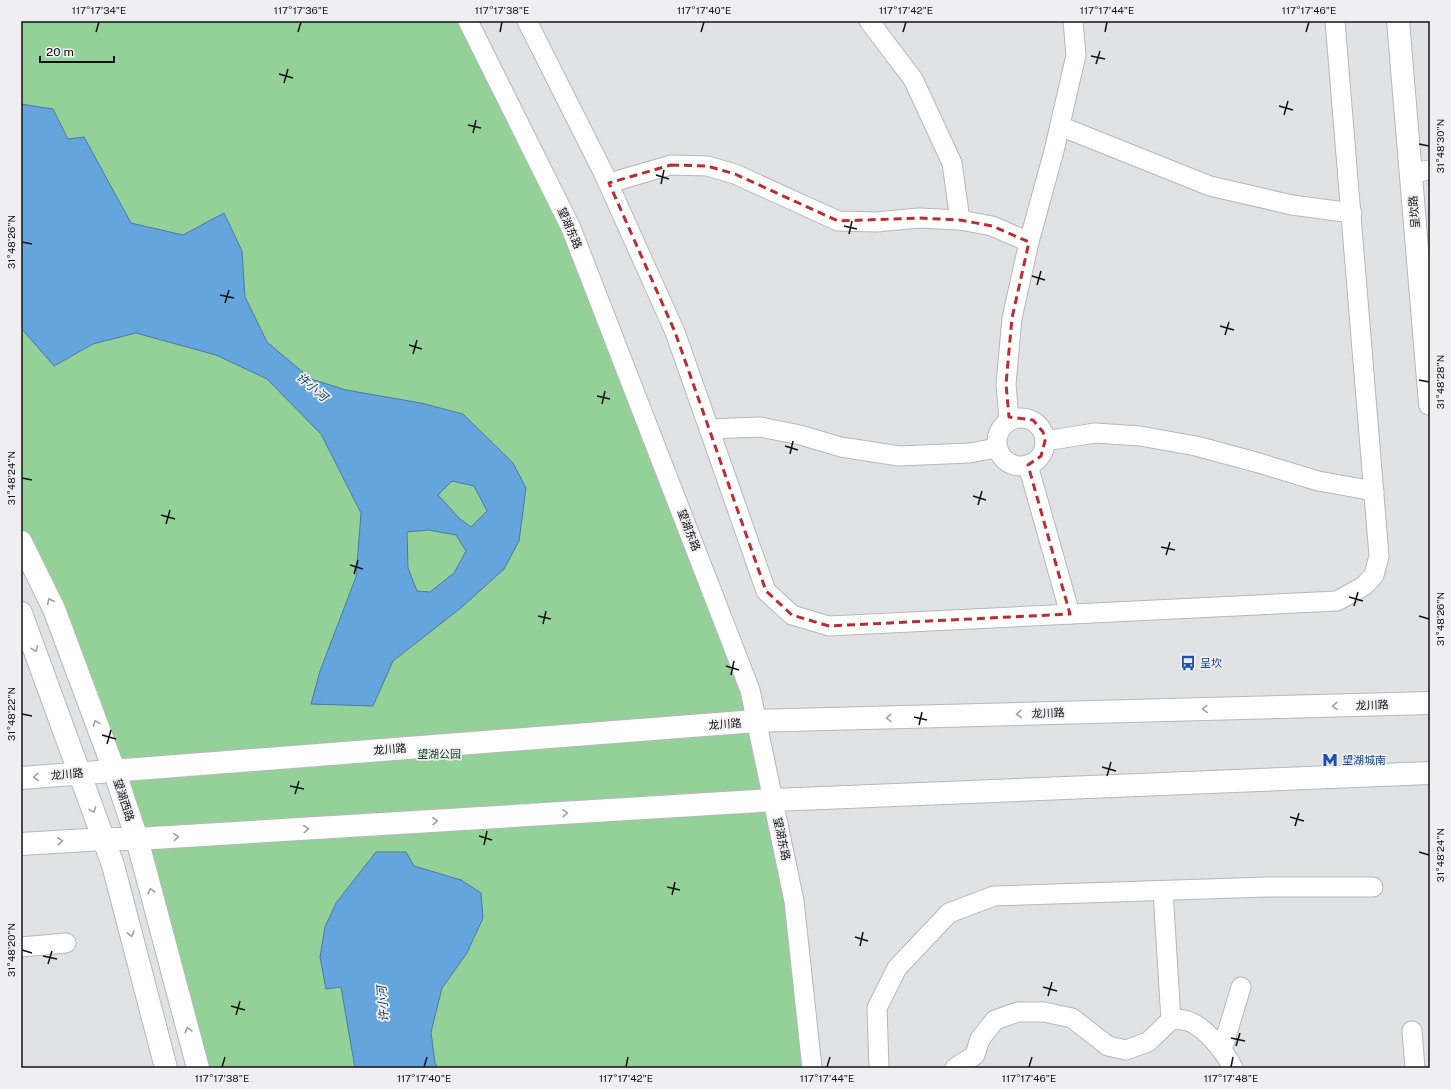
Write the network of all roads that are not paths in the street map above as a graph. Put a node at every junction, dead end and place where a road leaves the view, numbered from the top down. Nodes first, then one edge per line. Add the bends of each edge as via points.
1 (468, 21) edge
2 (527, 21) edge
3 (869, 21) edge
4 (1073, 21) edge
5 (1335, 21) edge
6 (1398, 21) edge
7 (1060, 126) junction
8 (1420, 171) edge
9 (609, 183) junction
10 (1352, 213) junction
11 (960, 220) junction
12 (1029, 242) junction
13 (1430, 404) edge
14 (1009, 420) junction
15 (709, 429) junction
16 (1045, 441) junction
17 (997, 448) junction
18 (1028, 465) junction
19 (1374, 491) junction
20 (21, 542) edge
21 (21, 613) edge
22 (1070, 614) junction
23 (1430, 703) edge
24 (756, 722) junction
25 (114, 770) junction
26 (80, 773) junction
27 (1430, 773) edge
28 (21, 778) edge
29 (774, 800) junction
30 (104, 839) junction
31 (137, 839) junction
32 (21, 844) edge
33 (1373, 887) dead end
34 (1162, 891) junction
35 (66, 943) dead end
36 (21, 947) edge
37 (1241, 987) dead end
38 (1171, 1020) junction
39 (1412, 1031) dead end
40 (1222, 1050) junction
41 (166, 1068) edge
42 (198, 1068) edge
43 (812, 1068) edge
44 (879, 1068) edge
45 (955, 1068) edge
46 (1233, 1068) edge
47 (1415, 1068) edge

1 - 24 street, 望湖东路 via 571,228 747,683
2 - 9 street
3 - 11 street via 913,79 952,163
4 - 7 street via 1076,55
5 - 10 street
6 - 8 main road, 呈坎路
7 - 10 street via 1210,186 1292,206
7 - 12 street
8 - 13 main road, 呈坎路
9 - 11 street via 671,165 707,166 736,174 838,221 876,222 919,218
9 - 15 street via 675,332
10 - 19 street
11 - 12 street via 992,226
12 - 14 street via 1012,318 1006,384
14 - 16 street via 1033,420 1041,429
14 - 17 street via 998,432
15 - 17 street via 760,428 800,435 841,447 899,456 969,453
15 - 22 street via 766,591 792,615 829,626
16 - 18 street via 1041,456
16 - 19 street via 1095,433 1140,436 1196,446 1318,481
17 - 18 street via 1005,461 1012,465
18 - 22 street
19 - 22 street via 1379,556 1374,575 1364,586 1337,601
25 -> 20 main road, 望湖西路 via 54,609
21 -> 26 main road
23 -> 24 main road, 龙川路
24 - 25 main road, 龙川路
24 - 29 street, 望湖东路
25 - 26 main road, 龙川路
25 - 31 main road, 望湖西路
26 -> 28 main road, 龙川路
26 -> 30 main road
27 - 29 main road
31 -> 29 main road
29 - 43 street, 望湖东路 via 794,901
30 - 31 main road
32 -> 30 main road
30 -> 41 main road
42 -> 31 main road, 望湖西路
33 - 34 street via 1266,887
34 - 38 street
34 - 44 street via 994,896 949,913 897,968 877,1008
35 - 36 street
37 - 40 street
38 - 40 street via 1184,1020 1195,1024
38 - 45 street via 1148,1042 1126,1050 1108,1046 1072,1018 1044,1012 1018,1012 995,1020 980,1038 975,1055
39 - 47 street
40 - 46 street

